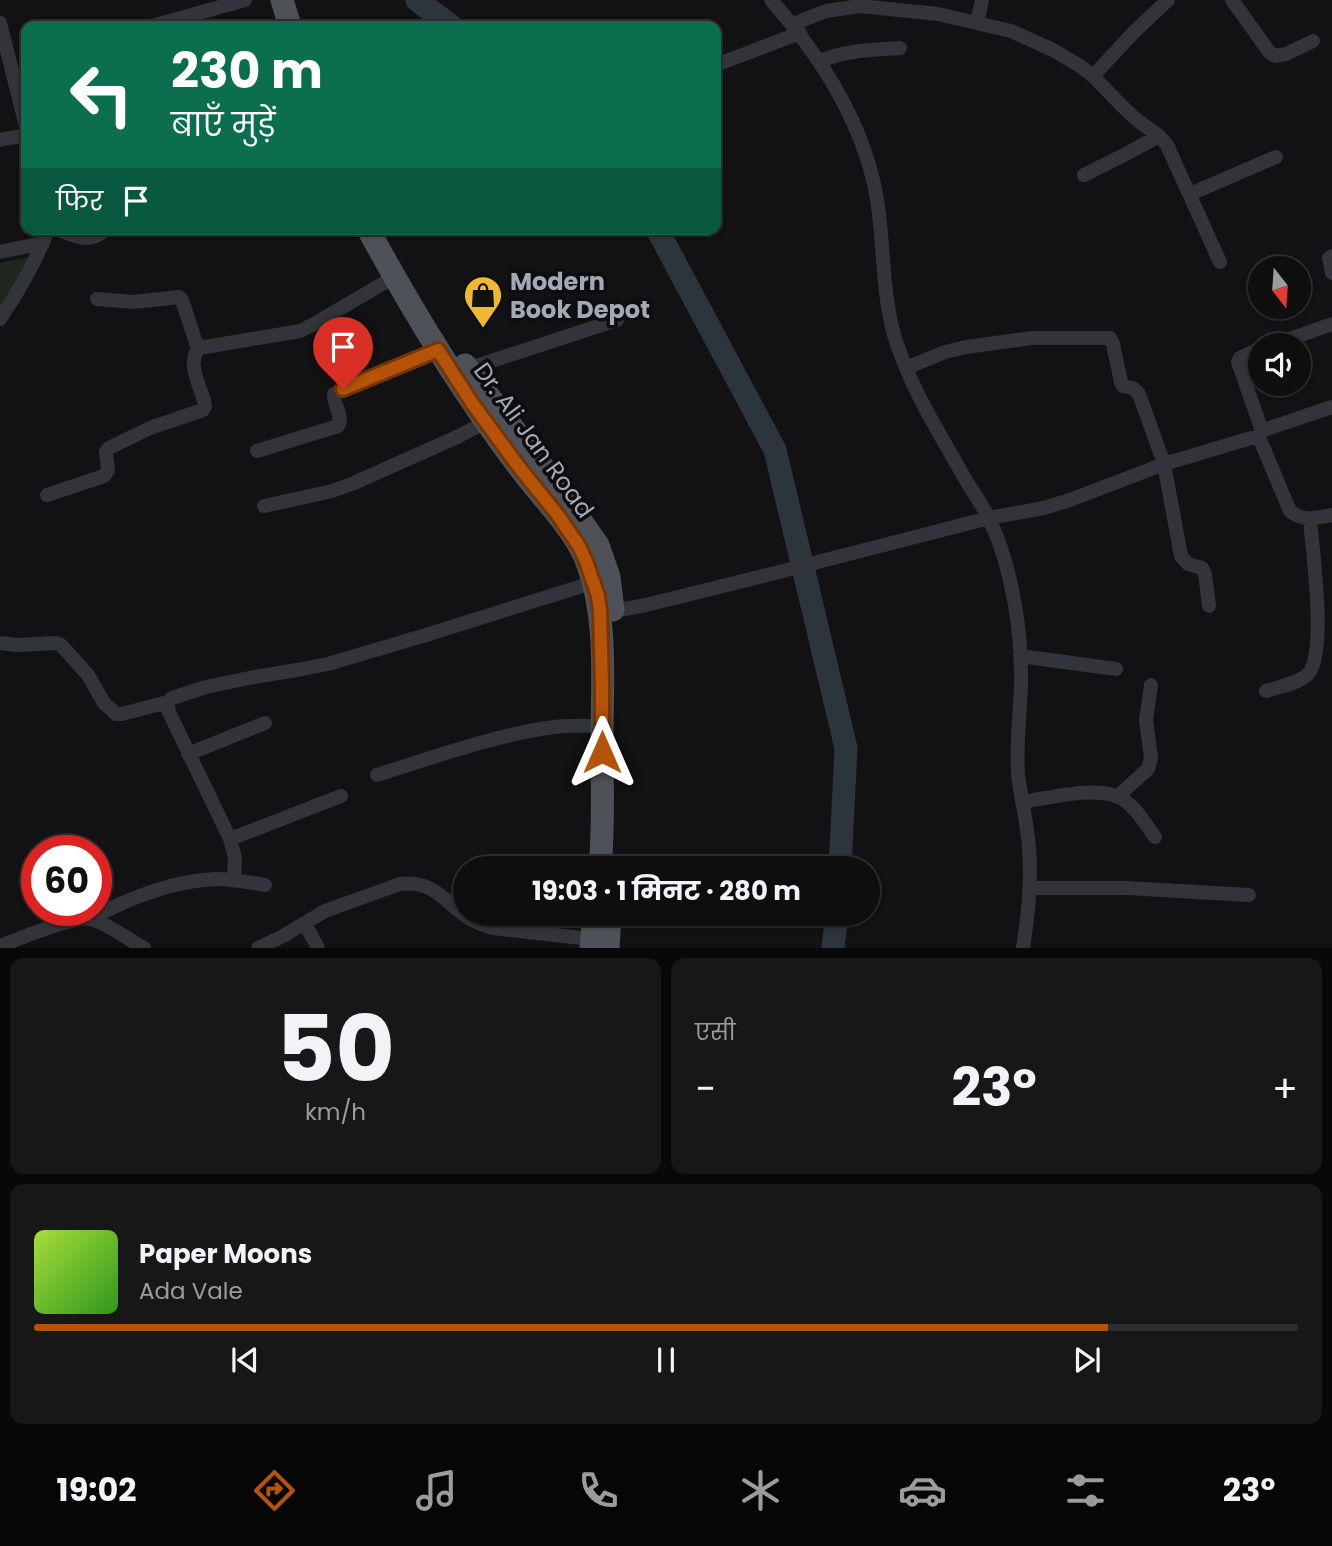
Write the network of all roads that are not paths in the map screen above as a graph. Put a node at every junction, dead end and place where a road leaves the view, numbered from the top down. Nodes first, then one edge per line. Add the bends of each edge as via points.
1 (245, 0) edge
2 (266, 0) edge
3 (282, 0) edge
4 (771, 0) edge
5 (982, 0) edge
6 (1168, 0) edge
7 (1232, 0) edge
8 (170, 21) edge
9 (272, 21) edge
10 (288, 21) edge
11 (0, 23) edge
12 (977, 23) junction
13 (796, 29) junction
14 (1313, 41) dead end
15 (900, 48) dead end
16 (21, 61) edge
17 (820, 61) junction
18 (721, 63) edge
19 (10, 64) junction
20 (1093, 76) junction
21 (21, 106) edge
22 (21, 136) edge
23 (1158, 136) junction
24 (0, 140) edge
25 (1276, 157) dead end
26 (1084, 175) dead end
27 (1190, 194) junction
28 (72, 235) edge
29 (99, 235) edge
30 (371, 235) edge
31 (389, 235) edge
32 (45, 236) edge
33 (0, 252) edge
34 (1332, 256) edge
35 (1220, 262) dead end
36 (1332, 273) edge
37 (394, 278) junction
38 (97, 299) dead end
39 (0, 319) edge
40 (617, 320) dead end
41 (1332, 324) edge
42 (1307, 333) edge
43 (200, 346) junction
44 (438, 350) junction
45 (1248, 354) edge
46 (906, 368) junction
47 (467, 369) junction
48 (1248, 391) edge
49 (1250, 396) edge
50 (1332, 407) edge
51 (486, 422) junction
52 (1260, 436) junction
53 (257, 451) dead end
54 (1164, 464) junction
55 (47, 495) dead end
56 (264, 506) dead end
57 (1332, 515) edge
58 (989, 519) junction
59 (1310, 519) junction
60 (601, 580) junction
61 (1209, 606) dead end
62 (614, 611) junction
63 (0, 643) edge
64 (1020, 656) junction
65 (1116, 669) dead end
66 (1151, 685) dead end
67 (1266, 691) dead end
68 (168, 702) junction
69 (265, 723) dead end
70 (602, 726) junction
71 (188, 754) junction
72 (377, 775) dead end
73 (341, 796) dead end
74 (1118, 796) junction
75 (1022, 802) junction
76 (1155, 837) dead end
77 (230, 839) junction
78 (601, 856) edge
79 (614, 856) edge
80 (234, 880) junction
81 (265, 885) dead end
82 (1030, 888) junction
83 (1248, 895) dead end
84 (112, 908) edge
85 (305, 924) junction
86 (58, 926) edge
87 (104, 926) edge
88 (595, 926) edge
89 (605, 926) edge
90 (10, 945) edge
91 (597, 945) edge
92 (144, 947) edge
93 (258, 947) edge
94 (318, 947) edge
95 (1023, 947) edge

1 - 8 street
2 - 9 main road
3 - 10 main road
4 - 13 street
5 - 12 street
6 - 20 street
7 - 14 street via 1275,56
11 - 19 street
12 - 13 street via 860,6 826,11
12 - 20 street via 1032,40
13 - 17 street
13 - 18 street
15 - 17 street via 864,50
16 - 19 street
17 - 46 street via 861,137 872,175 888,307
19 - 21 street
20 - 23 street
22 - 24 street
23 - 26 street
23 - 27 street via 1167,145
25 - 27 street
27 - 35 street
28 - 29 street
30 - 37 main road, Dr. Ali Jan Road
31 - 47 main road, Dr. Ali Jan Road
32 - 33 street
32 - 39 street via 22,286
34 - 36 street
37 - 43 street via 300,331
37 - 44 main road, Dr. Ali Jan Road
38 - 43 street via 133,302 179,297
40 - 47 street
41 - 42 street
43 - 55 street via 193,359 203,410 109,448 104,476
44 - 51 main road, Dr. Ali Jan Road
44 - 53 street via 334,394 338,426
45 - 48 street via 1238,362
46 - 54 street via 945,352 992,343 1110,338 1121,382 1139,394
46 - 58 street
47 - 60 main road, Dr. Ali Jan Road via 598,545
49 - 52 street
50 - 52 street
51 - 56 street via 354,483
51 - 60 main road, Dr. Ali Jan Road
52 - 54 street
52 - 59 street via 1290,511
54 - 58 street via 1070,500
54 - 61 street via 1181,556 1202,568
57 - 59 street
58 - 62 street
58 - 64 street via 1012,591
59 - 67 street via 1317,594 1312,669 1306,677
60 - 62 main road, Dr. Ali Jan Road
60 - 68 street via 328,664 206,687
60 - 70 main road, Dr. Ali Jan Road
62 - 79 main road, Dr. Ali Jan Road
63 - 68 street via 61,645 116,714
64 - 65 street
64 - 75 street via 1017,730
66 - 74 street via 1146,720 1148,769
68 - 71 street
69 - 71 street
70 - 72 street via 512,735
70 - 78 main road, Dr. Ali Jan Road
71 - 77 street
73 - 77 street
74 - 75 street via 1088,793
74 - 76 street
75 - 82 street
77 - 80 street
80 - 81 street
80 - 84 street via 188,881
82 - 83 street
82 - 95 street
85 - 91 street via 351,901 413,883 439,892 482,925
85 - 93 street
85 - 94 street
86 - 90 street
87 - 92 street
88 - 91 main road
89 - 91 main road

